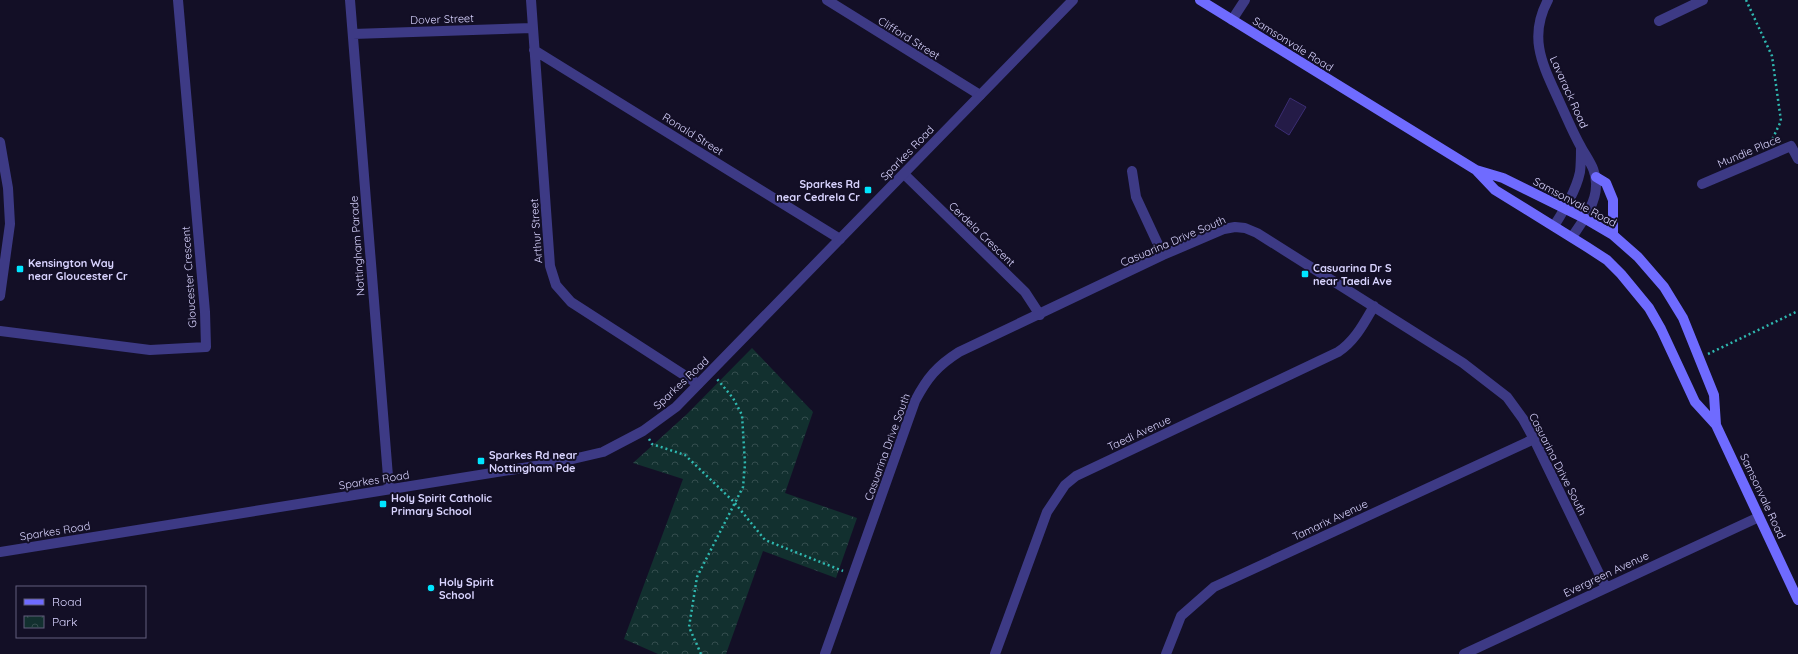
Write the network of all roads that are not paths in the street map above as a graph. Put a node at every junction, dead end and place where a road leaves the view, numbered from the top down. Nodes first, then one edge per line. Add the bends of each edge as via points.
1 (178, 0) edge
2 (350, 0) edge
3 (531, 0) edge
4 (827, 0) edge
5 (1073, 0) edge
6 (1200, 0) edge
7 (1245, 0) edge
8 (1703, 0) edge
9 (1545, 1) edge
10 (1232, 20) junction
11 (1659, 21) dead end
12 (533, 28) junction
13 (353, 34) junction
14 (534, 50) junction
15 (980, 95) junction
16 (0, 142) edge
17 (1581, 147) junction
18 (1798, 159) edge
19 (1476, 170) junction
20 (1132, 171) dead end
21 (904, 174) junction
22 (1596, 177) junction
23 (1702, 184) dead end
24 (1565, 208) junction
25 (1584, 218) junction
26 (1554, 226) junction
27 (1612, 235) junction
28 (1572, 238) junction
29 (840, 239) junction
30 (1163, 255) junction
31 (0, 296) edge
32 (1374, 306) junction
33 (1040, 315) junction
34 (0, 331) edge
35 (698, 384) junction
36 (1716, 424) junction
37 (1534, 439) junction
38 (390, 489) junction
39 (1759, 517) junction
40 (0, 552) edge
41 (1606, 588) junction
42 (1798, 600) edge
43 (825, 654) edge
44 (995, 654) edge
45 (1166, 654) edge
46 (1464, 654) edge

1 - 34 street, Gloucester Crescent via 206,347 150,350
2 - 13 street, Nottingham Parade
3 - 12 street, Arthur Street
4 - 15 street, Clifford Street
5 - 15 street, Sparkes Road
6 - 10 main road, Samsonvale Road
7 - 10 street
8 - 11 street
9 - 17 street, Lavarack Road via 1538,27 1540,55
10 - 19 main road, Samsonvale Road
12 - 13 street, Dover Street
12 - 14 street, Arthur Street
13 - 38 street, Nottingham Parade
14 - 29 street, Ronald Street
14 - 35 street, Arthur Street via 550,266 556,285 571,302
15 - 21 street, Sparkes Road
16 - 31 street via 8,188 10,224
17 - 22 street, Lavarack Road via 1591,162
17 - 24 street, Lavarack Road via 1579,175
18 - 23 street, Mundie Place via 1791,146
19 - 24 main road, Samsonvale Road via 1503,178
19 - 26 main road, Samsonvale Road via 1495,190
20 - 30 street via 1136,197
21 - 29 street, Sparkes Road
21 - 33 street, Cerdela Crescent via 1025,292
22 - 25 street, Lavarack Road via 1596,191
22 - 27 main road via 1606,183 1613,200
24 - 25 main road, Samsonvale Road
24 - 26 street, Lavarack Road
25 - 27 main road, Samsonvale Road
25 - 28 street, Lavarack Road
26 - 28 main road, Samsonvale Road
27 - 36 main road, Samsonvale Road via 1638,257 1664,287 1683,318 1714,395
28 - 36 main road, Samsonvale Road via 1606,260 1637,291 1661,328 1696,402
29 - 35 street, Sparkes Road
30 - 32 street, Casuarina Drive South via 1224,229 1246,228
30 - 33 street, Casuarina Drive South
32 - 37 street, Casuarina Drive South via 1463,363 1507,398
32 - 44 street, Taedi Avenue via 1356,336 1348,346 1338,352 1076,476 1065,485 1047,512
33 - 43 street, Casuarina Drive South via 959,352 943,363 923,386 915,402
35 - 38 street, Sparkes Road via 676,406 643,431 603,452 560,462
36 - 39 main road, Samsonvale Road
37 - 41 street, Casuarina Drive South
37 - 45 street, Tamarix Avenue via 1214,587 1181,616
38 - 40 street, Sparkes Road
39 - 41 street, Evergreen Avenue
39 - 42 main road, Samsonvale Road
41 - 46 street, Evergreen Avenue

